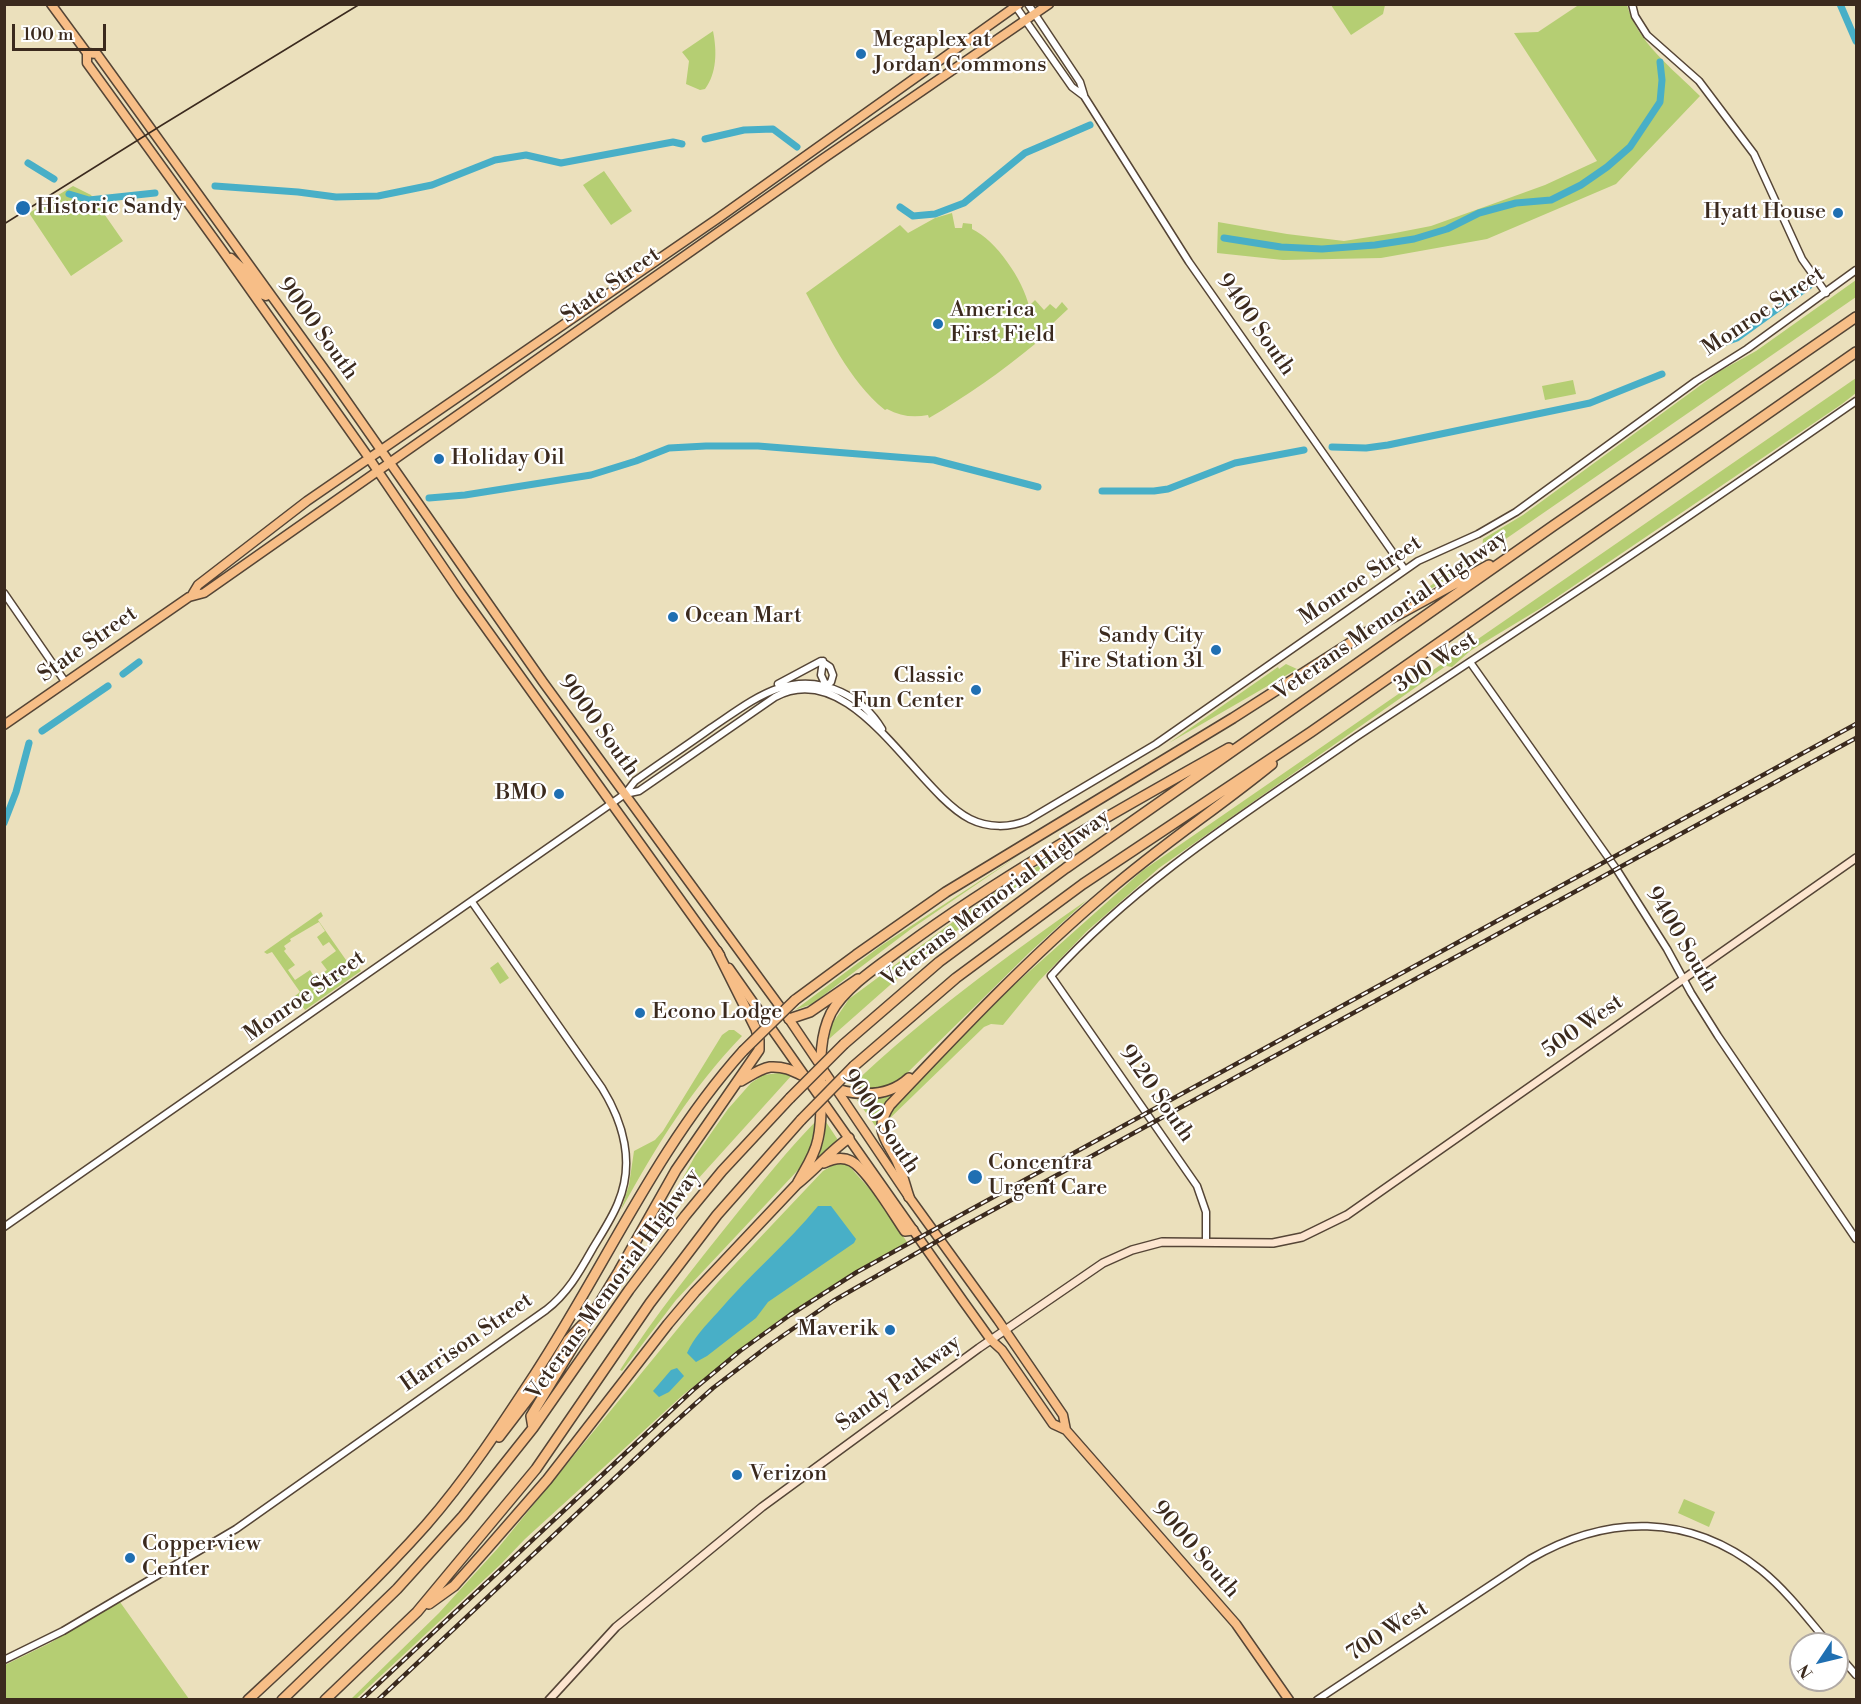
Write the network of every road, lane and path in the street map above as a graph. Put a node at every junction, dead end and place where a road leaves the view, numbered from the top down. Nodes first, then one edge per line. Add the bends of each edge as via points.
1 (51, 4) edge
2 (1028, 4) edge
3 (1049, 4) edge
4 (1632, 4) edge
5 (1016, 5) edge
6 (1036, 14) junction
7 (1026, 21) junction
8 (87, 53) junction
9 (1084, 96) junction
10 (165, 147) junction
11 (173, 182) junction
12 (222, 250) junction
13 (1857, 270) edge
14 (1826, 293) junction
15 (270, 294) junction
16 (1857, 317) edge
17 (1857, 352) edge
18 (1857, 401) edge
19 (380, 450) junction
20 (369, 458) junction
21 (390, 463) junction
22 (378, 471) junction
23 (1553, 526) junction
24 (1405, 570) junction
25 (4, 593) edge
26 (192, 595) junction
27 (823, 661) junction
28 (1470, 662) junction
29 (66, 683) junction
30 (826, 686) junction
31 (783, 693) junction
32 (755, 699) junction
33 (1273, 724) junction
34 (4, 725) edge
35 (1311, 732) junction
36 (887, 737) junction
37 (625, 794) junction
38 (612, 804) junction
39 (1857, 858) edge
40 (472, 902) junction
41 (717, 951) junction
42 (871, 971) junction
43 (1051, 976) joint
44 (1684, 979) junction
45 (789, 1018) junction
46 (944, 1046) junction
47 (822, 1068) junction
48 (805, 1077) junction
49 (822, 1083) junction
50 (736, 1084) junction
51 (836, 1090) junction
52 (822, 1100) junction
53 (849, 1138) junction
54 (822, 1163) junction
55 (797, 1184) junction
56 (909, 1197) junction
57 (1330, 1225) joint
58 (4, 1227) edge
59 (913, 1230) junction
60 (1857, 1239) edge
61 (1206, 1241) junction
62 (598, 1308) junction
63 (1005, 1330) junction
64 (991, 1340) junction
65 (533, 1428) junction
66 (1066, 1430) junction
67 (446, 1500) junction
68 (417, 1612) junction
69 (1819, 1632) edge
70 (4, 1660) edge
71 (249, 1700) edge
72 (282, 1700) edge
73 (325, 1700) edge
74 (549, 1700) edge
75 (1289, 1700) edge
76 (1317, 1700) edge

1 - 8 main road, 9000 South
2 - 6 street, 9400 South
3 - 6 main road, State Street
4 - 14 street via 1647,35 1699,81 1754,154 1802,259
5 - 7 street, 9400 South
5 - 19 main road, State Street via 717,219
6 - 7 main road, State Street
6 - 9 street, 9400 South via 1080,82
7 - 9 street, 9400 South via 1072,87
7 - 21 main road, State Street
8 - 10 main road, 9000 South via 97,54
8 - 11 main road, 9000 South via 87,63
9 - 24 street, 9400 South via 1190,262
10 - 11 main road
10 - 15 main road, 9000 South
11 - 12 main road, 9000 South
12 - 15 main road via 242,268 261,294
12 - 20 main road, 9000 South
13 - 14 street, Monroe Street
14 - 24 street, Monroe Street via 1695,381 1516,512
15 - 19 main road, 9000 South
16 - 23 highway, Veterans Memorial Highway
17 - 35 highway, Veterans Memorial Highway
18 - 28 street, 300 West
19 - 20 main road, State Street
19 - 21 main road, 9000 South
20 - 22 main road, 9000 South
20 - 26 main road, State Street via 198,585
21 - 22 main road, State Street
21 - 37 main road, 9000 South
22 - 26 main road, State Street via 204,593
22 - 38 main road, 9000 South
23 - 33 highway, Veterans Memorial Highway
23 - 67 highway, bridge via 1372,628 956,886 795,1000 743,1051 672,1143 537,1372
24 - 36 street, Monroe Street via 1156,744 1023,823 993,825 964,816
25 - 29 street
26 - 29 main road, State Street
27 - 30 street via 821,675
27 - 30 street via 833,672
27 - 32 street
28 - 43 street, 300 West via 1169,868 1104,922
28 - 44 street, 9400 South via 1611,860
29 - 34 main road, State Street
30 - 31 street
30 - 32 street, Monroe Street via 796,683
30 - 36 street, Monroe Street via 859,704
31 - 36 street, Monroe Street via 809,691 834,697 865,716
31 - 37 street, Monroe Street via 639,791
32 - 37 street, Monroe Street via 633,783
33 - 42 highway via 1003,880
33 - 65 highway, Veterans Memorial Highway, bridge via 972,935 844,1044 737,1154 685,1216
35 - 46 highway via 1109,890 1023,967
35 - 68 highway, Veterans Memorial Highway, bridge via 1083,884 956,978 854,1066 710,1224 650,1303 536,1469
37 - 38 street, Monroe Street
37 - 45 main road, 9000 South
38 - 40 street, Monroe Street
38 - 41 main road, 9000 South
39 - 44 main road, 500 West
40 - 58 street, Monroe Street
40 - 70 street, Harrison Street via 602,1088 620,1123 626,1157 623,1188 612,1216 579,1273 546,1310 239,1528 71,1626
41 - 48 main road, 9000 South
41 - 50 highway via 759,1040 757,1054
42 - 45 highway via 810,1012
42 - 47 highway via 838,1002 832,1013 822,1046
43 - 61 street, 9120 South via 1197,1186 1206,1212
44 - 57 main road, 500 West
44 - 60 street, 9400 South via 1739,1068
45 - 47 main road, 9000 South
46 - 51 highway via 905,1082 888,1091 872,1094
46 - 56 highway via 890,1105 882,1120 883,1134
47 - 49 highway
47 - 51 main road, 9000 South
48 - 49 highway
48 - 50 highway via 787,1068 767,1068
48 - 52 main road, 9000 South
49 - 51 highway
49 - 52 highway
50 - 62 highway via 676,1170
51 - 56 main road, 9000 South
52 - 53 main road, 9000 South
52 - 55 highway via 816,1147
53 - 54 highway
53 - 59 main road, 9000 South
54 - 55 highway
54 - 59 highway via 840,1158 851,1161 865,1174 905,1231
55 - 68 highway via 668,1324 547,1480 486,1551 454,1586
56 - 63 main road, 9000 South
57 - 61 main road, Sandy Parkway via 1273,1243
59 - 64 main road, 9000 South
61 - 63 main road, Sandy Parkway via 1162,1242 1116,1256
62 - 65 highway via 531,1416
62 - 67 highway via 568,1340 548,1373 460,1490
63 - 64 main road, Sandy Parkway
63 - 66 main road, 9000 South via 1063,1415
64 - 66 main road, 9000 South via 1053,1424
64 - 74 main road, Sandy Parkway via 762,1507 616,1627
65 - 72 highway, Veterans Memorial Highway via 432,1552
66 - 75 main road, 9000 South via 1236,1624
67 - 71 highway via 378,1577
68 - 73 highway, Veterans Memorial Highway
69 - 76 street, 700 West via 1781,1588 1736,1552 1700,1536 1664,1527 1600,1529 1551,1546

